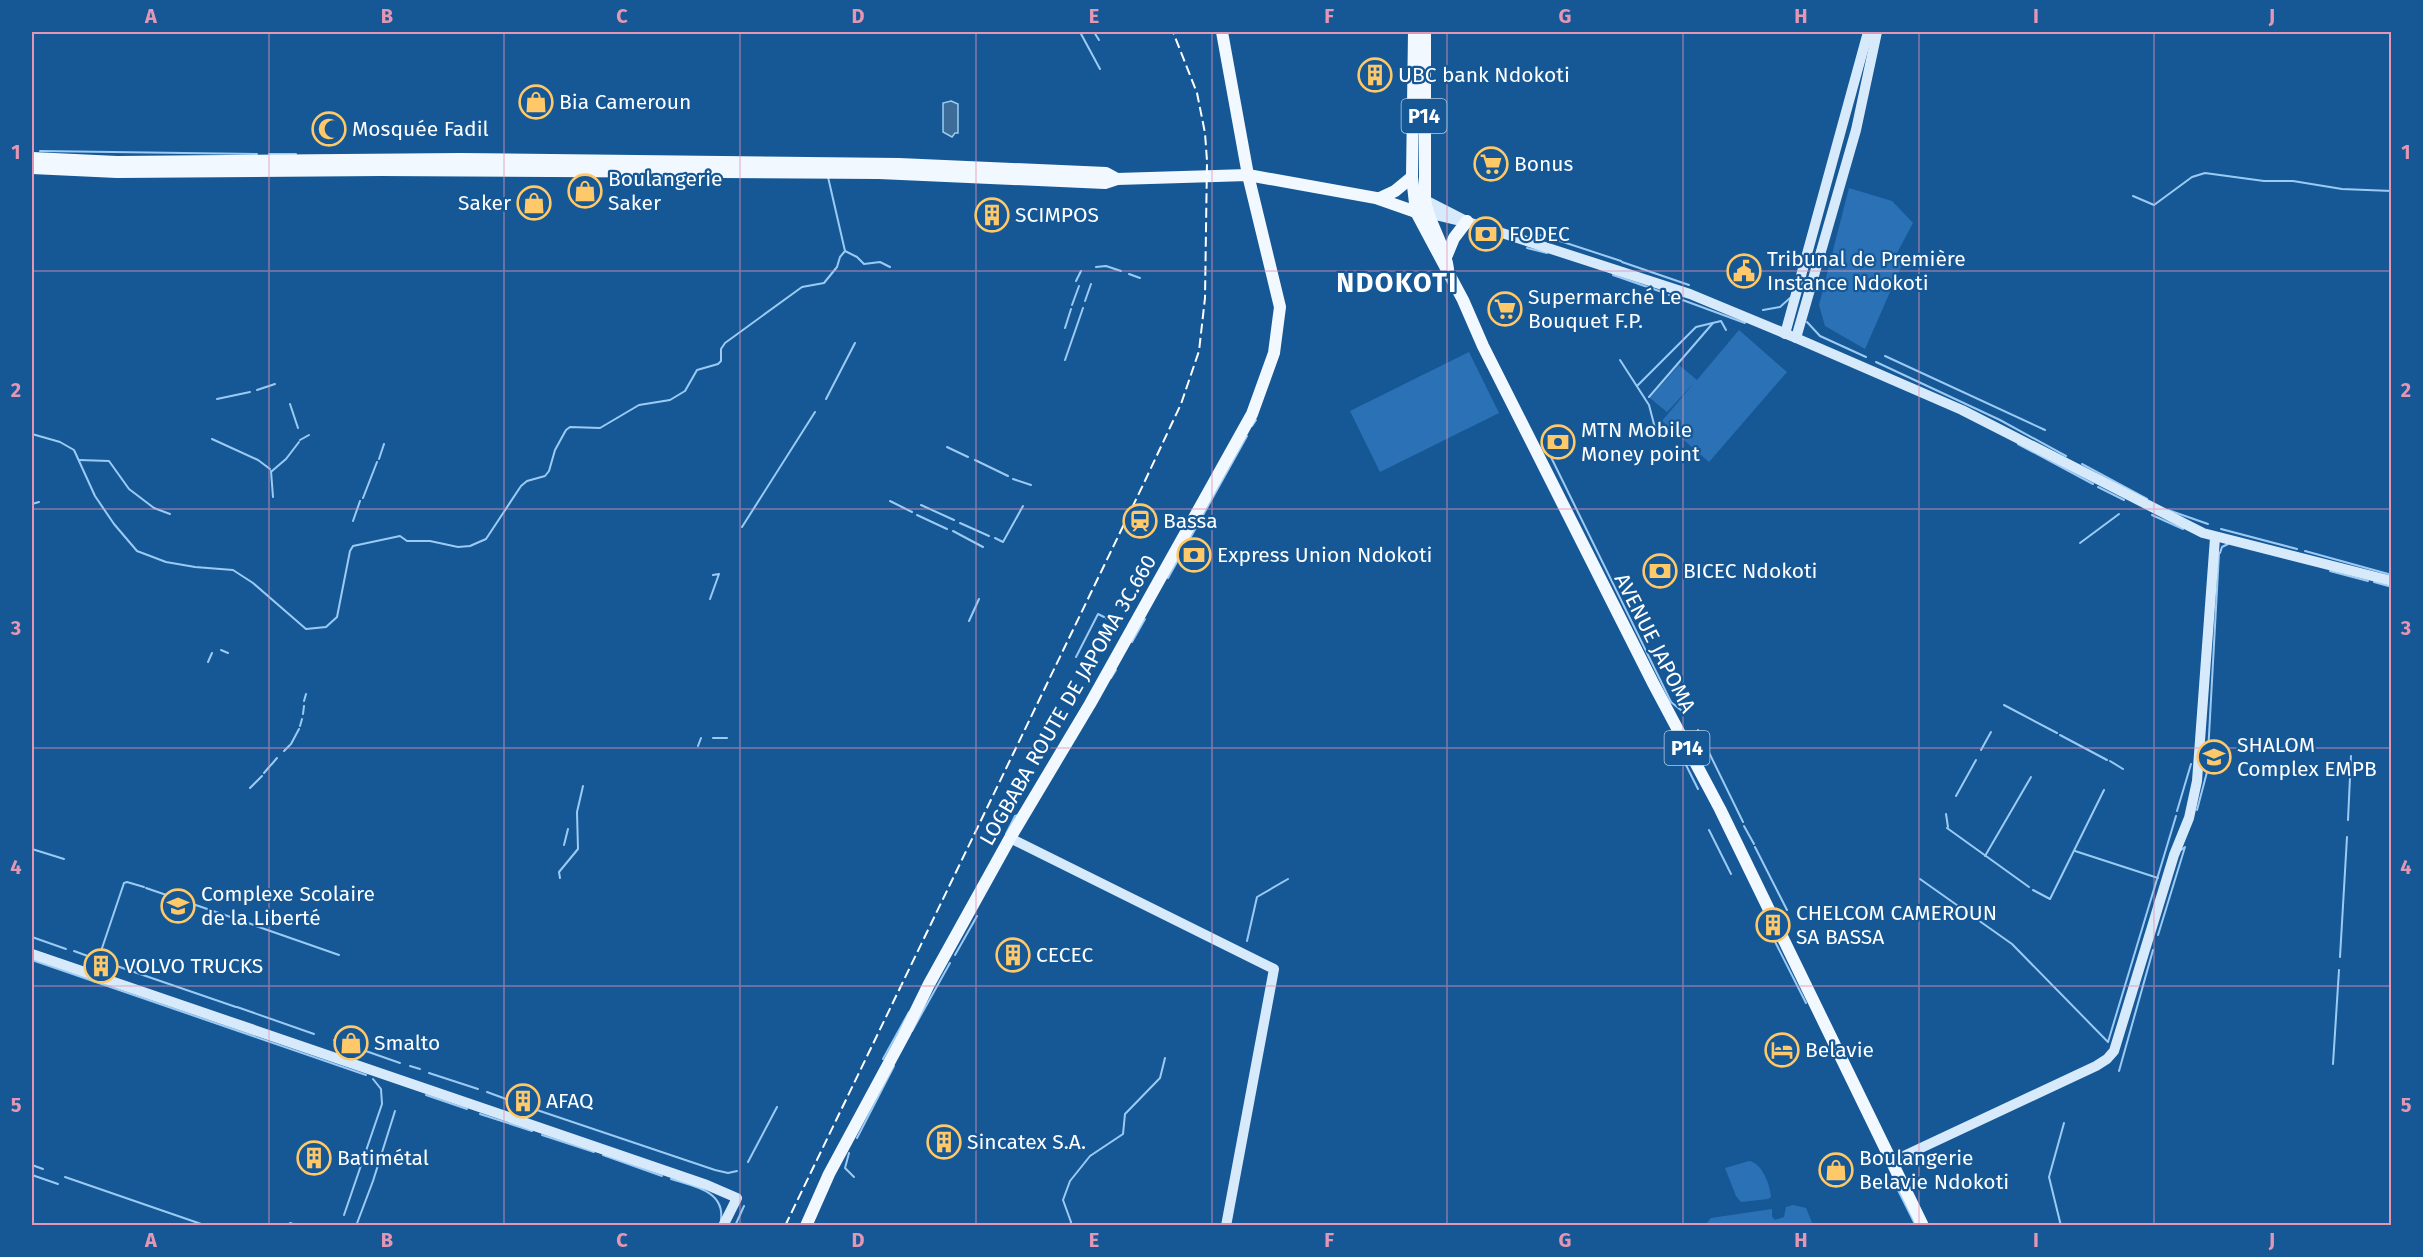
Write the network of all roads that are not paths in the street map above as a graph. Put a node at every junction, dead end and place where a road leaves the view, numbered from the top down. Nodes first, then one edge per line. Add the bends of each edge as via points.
1 (1222, 32) edge
2 (1414, 32) edge
3 (1425, 32) edge
4 (1868, 32) edge
5 (1877, 32) edge
6 (32, 158) edge
7 (117, 167) junction
8 (32, 168) edge
9 (1248, 175) junction
10 (1412, 177) junction
11 (1378, 198) junction
12 (1419, 200) junction
13 (1421, 213) junction
14 (1467, 222) junction
15 (1447, 255) junction
16 (1449, 273) junction
17 (1785, 334) junction
18 (1796, 338) junction
19 (2215, 538) junction
20 (2391, 581) edge
21 (1010, 838) junction
22 (32, 954) edge
23 (1891, 1162) junction
24 (723, 1226) edge
25 (807, 1226) edge
26 (1226, 1226) edge
27 (1923, 1226) edge

1 - 9 main road, LOGBABA ROUTE DE JAPOMA 3C.660
2 - 10 main road, AVENUE JAPOMA / P14
3 - 12 main road, AVENUE JAPOMA / P14
4 - 17 street
5 - 18 street via 1856,130
6 - 7 main road
7 - 8 main road
7 - 9 main road via 879,169 1105,183 1117,179
9 - 11 main road
9 - 21 main road, LOGBABA ROUTE DE JAPOMA 3C.660 via 1280,307 1274,353 1251,414 1090,704
10 - 11 main road
10 - 12 main road, AVENUE JAPOMA / P14
11 - 12 main road
11 - 13 main road
12 - 13 main road, AVENUE JAPOMA / P14
12 - 14 street
13 - 14 street
13 - 15 main road, AVENUE JAPOMA / P14
13 - 16 main road, AVENUE JAPOMA / P14 via 1439,259
14 - 15 main road
14 - 17 street via 1690,294
15 - 16 main road, AVENUE JAPOMA / P14
16 - 23 main road, AVENUE JAPOMA / P14 via 1720,809
17 - 18 street
18 - 19 street via 1962,410
19 - 20 street
19 - 23 street via 2197,781 2189,818 2114,1051 2096,1066
21 - 25 main road, LOGBABA ROUTE DE JAPOMA 3C.660 via 929,984
21 - 26 street via 1274,969
22 - 24 street via 707,1185 737,1198
23 - 27 main road, AVENUE JAPOMA / P14

